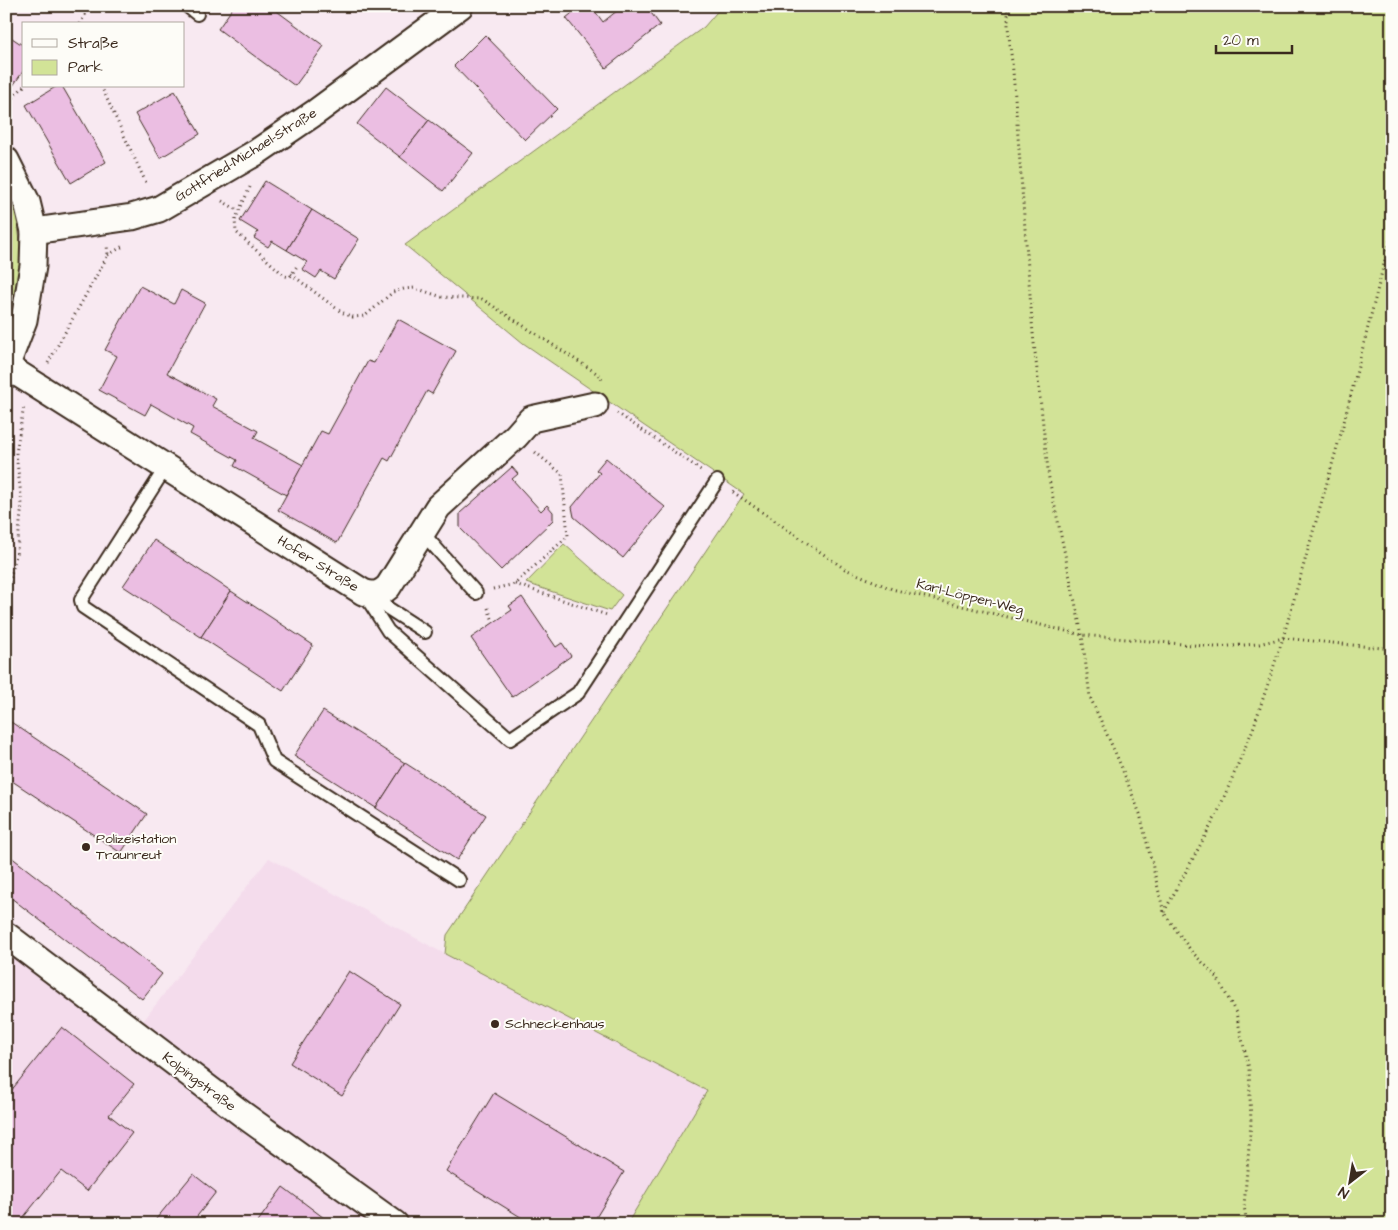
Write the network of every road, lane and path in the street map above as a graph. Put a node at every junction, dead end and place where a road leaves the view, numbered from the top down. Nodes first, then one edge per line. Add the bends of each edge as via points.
1 (84, 6) edge
2 (460, 6) edge
3 (1004, 6) edge
4 (1013, 6) edge
5 (1008, 12) junction
6 (81, 22) edge
7 (22, 88) edge
8 (103, 88) edge
9 (6, 106) edge
10 (257, 152) junction
11 (6, 160) edge
12 (159, 209) junction
13 (103, 221) junction
14 (34, 231) junction
15 (1392, 232) edge
16 (296, 266) dead end
17 (292, 274) junction
18 (6, 367) edge
19 (36, 385) junction
20 (595, 405) junction
21 (516, 436) junction
22 (166, 467) junction
23 (717, 481) junction
24 (421, 534) junction
25 (515, 584) junction
26 (363, 592) junction
27 (476, 593) junction
28 (6, 597) edge
29 (493, 621) dead end
30 (624, 623) junction
31 (425, 632) dead end
32 (1082, 635) junction
33 (1283, 638) junction
34 (1392, 649) edge
35 (459, 880) dead end
36 (1164, 913) junction
37 (6, 935) edge
38 (395, 1224) edge
39 (1247, 1224) edge

1 - 6 path via 86,13
2 - 10 street, Gottfried-Michael-Straße
3 - 5 path
4 - 5 path
5 - 32 path via 1033,334 1049,479
7 - 9 path
8 - 12 path
10 - 12 street, Gottfried-Michael-Straße
10 - 17 path via 263,162 262,170 256,175 234,226 236,232 285,276
11 - 14 street, Hofer Straße via 28,202
12 - 13 street, Gottfried-Michael-Straße
13 - 14 street, Gottfried-Michael-Straße
13 - 19 path via 108,255
14 - 18 street, Hofer Straße via 33,266 24,320
15 - 33 path via 1343,426
16 - 17 path
17 - 20 path via 353,317 366,316 393,292 404,289 415,288 442,297 482,299 600,376 602,384
18 - 19 street, Hofer Straße
19 - 22 street, Hofer Straße
19 - 28 path via 22,408 16,454 22,504 17,551
20 - 21 street, Hofer Straße via 530,419
20 - 23 path, Karl-Löppen-Weg via 613,410
21 - 24 street, Hofer Straße via 438,507
21 - 25 path via 562,474 568,536
22 - 26 street, Hofer Straße
22 - 35 lane via 81,600 83,607 259,725 274,760
23 - 30 lane
23 - 32 path, Karl-Löppen-Weg via 845,569 884,586
24 - 26 street, Hofer Straße via 388,587 378,594
24 - 27 lane
25 - 27 path
25 - 30 path
26 - 30 lane via 388,631 510,739 578,693
26 - 31 lane
27 - 29 path
32 - 33 path, Karl-Löppen-Weg via 1215,647 1259,644
32 - 36 path via 1090,697 1140,814
33 - 34 path, Karl-Löppen-Weg
33 - 36 path via 1253,729 1216,816
36 - 39 path via 1192,952 1217,978 1236,1013 1249,1069 1251,1123 1244,1206
37 - 38 street, Kolpingstraße via 245,1116

